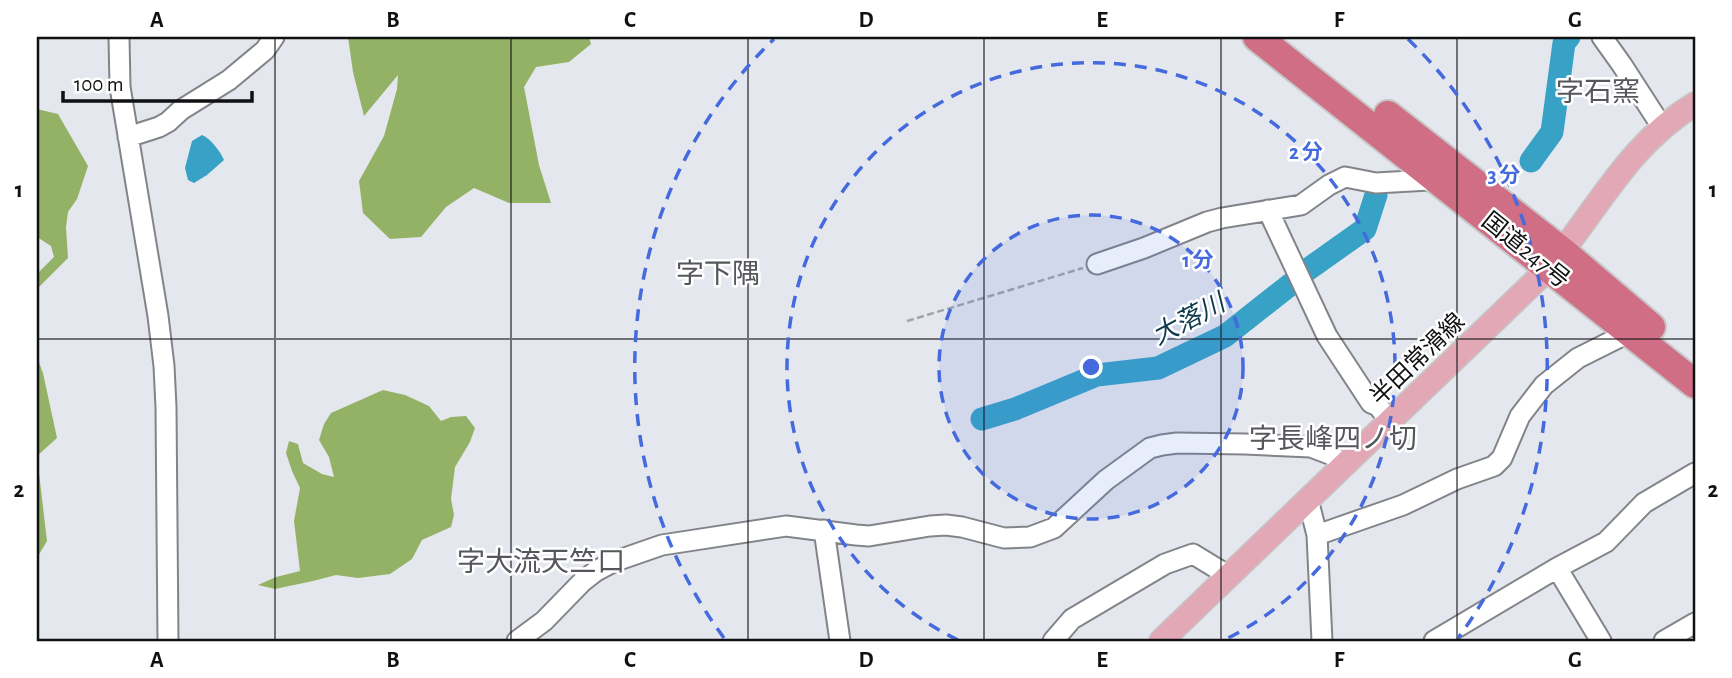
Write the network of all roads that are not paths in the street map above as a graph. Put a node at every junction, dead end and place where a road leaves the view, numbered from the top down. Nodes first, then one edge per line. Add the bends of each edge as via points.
1 (119, 37) edge
2 (274, 37) edge
3 (1257, 37) edge
4 (1287, 37) edge
5 (1602, 37) edge
6 (1695, 104) edge
7 (1662, 127) junction
8 (128, 136) junction
9 (1433, 176) junction
10 (1268, 210) junction
11 (1556, 260) junction
12 (1097, 264) road end
13 (1630, 332) junction
14 (1695, 360) edge
15 (1695, 384) edge
16 (1390, 421) junction
17 (1342, 466) junction
18 (1695, 473) edge
19 (1308, 499) junction
20 (824, 530) junction
21 (1318, 535) junction
22 (1557, 568) junction
23 (1229, 576) junction
24 (1695, 623) edge
25 (168, 641) edge
26 (517, 641) edge
27 (840, 641) edge
28 (1053, 641) edge
29 (1161, 641) edge
30 (1322, 641) edge
31 (1434, 641) edge
32 (1601, 641) edge
33 (1664, 641) edge

1 - 8 street via 120,87
2 - 8 street via 229,80 168,122
3 - 9 highway, 国道247号
4 - 11 highway, 国道247号
5 - 7 street
6 - 7 main road, 半田常滑線
7 - 11 main road, 半田常滑線 via 1619,172
8 - 25 street via 164,366
9 - 10 street via 1376,183 1345,177 1301,205
9 - 11 highway, 国道247号
10 - 12 street via 1207,222
10 - 16 street via 1327,336 1371,402
11 - 13 highway, 国道247号
11 - 14 highway, 国道247号
11 - 16 main road, 半田常滑線
13 - 15 highway, 国道247号
13 - 21 street via 1578,358 1544,384 1520,416 1494,466
16 - 17 main road, 半田常滑線
17 - 19 main road, 半田常滑線
17 - 20 street via 1332,455 1311,447 1162,444 1106,480 1054,528 1030,537 1004,538 946,525 869,536
18 - 22 street via 1643,503 1606,542
19 - 21 street
19 - 23 main road, 半田常滑線
20 - 26 street via 778,527 642,551 596,571
20 - 27 street
21 - 30 street
22 - 31 street
22 - 32 street
23 - 28 street via 1193,554 1165,564 1072,619
23 - 29 main road, 半田常滑線
24 - 33 street

